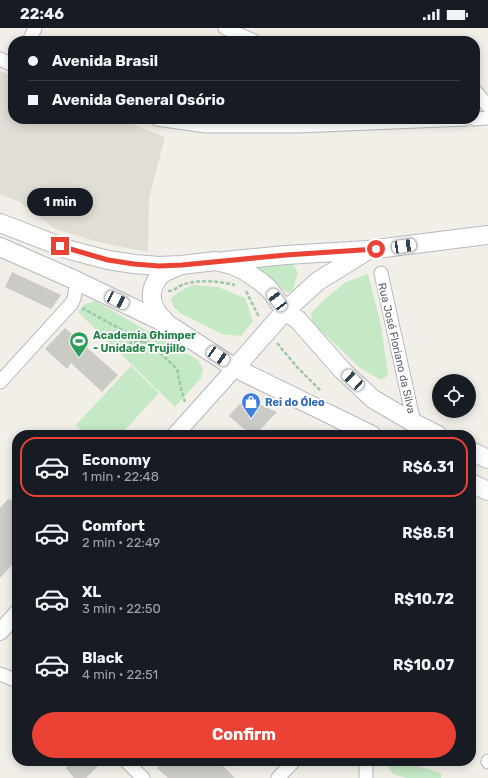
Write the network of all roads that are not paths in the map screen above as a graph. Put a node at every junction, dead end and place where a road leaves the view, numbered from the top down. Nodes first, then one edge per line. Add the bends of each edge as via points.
1 (225, 28) edge
2 (243, 36) edge
3 (480, 97) edge
4 (488, 106) edge
5 (192, 124) edge
6 (323, 124) edge
7 (0, 223) edge
8 (488, 235) edge
9 (0, 247) edge
10 (368, 250) junction
11 (216, 261) junction
12 (182, 265) junction
13 (380, 273) dead end
14 (75, 280) junction
15 (285, 311) junction
16 (169, 325) junction
17 (235, 368) junction
18 (0, 382) edge
19 (414, 423) junction
20 (179, 430) edge
21 (362, 430) edge
22 (428, 430) edge
23 (476, 453) edge
24 (488, 459) edge
25 (476, 485) edge
26 (488, 491) edge
27 (12, 619) edge
28 (0, 632) edge
29 (0, 674) edge
30 (12, 679) edge
31 (131, 766) edge
32 (289, 766) edge
33 (366, 766) edge
34 (143, 778) edge
35 (278, 778) edge
36 (366, 778) edge

1 - 2 street
3 - 4 street
5 - 6 street
7 - 12 main road via 70,250 108,260 134,264
8 - 10 main road
9 - 14 main road
10 - 11 main road
10 - 15 main road via 318,281
11 - 12 main road
11 - 15 main road via 245,271 261,282
12 - 16 main road via 159,276 154,287 154,308
13 - 19 street, Rua José Floriano da Silva
14 - 16 main road
14 - 18 street via 76,289 72,303
15 - 17 main road
15 - 19 main road via 298,320 342,370 374,399
16 - 17 main road
17 - 20 street
17 - 21 main road
19 - 22 main road
23 - 24 main road
25 - 26 main road
27 - 28 street
29 - 30 street
31 - 34 street
32 - 35 street
33 - 36 street

